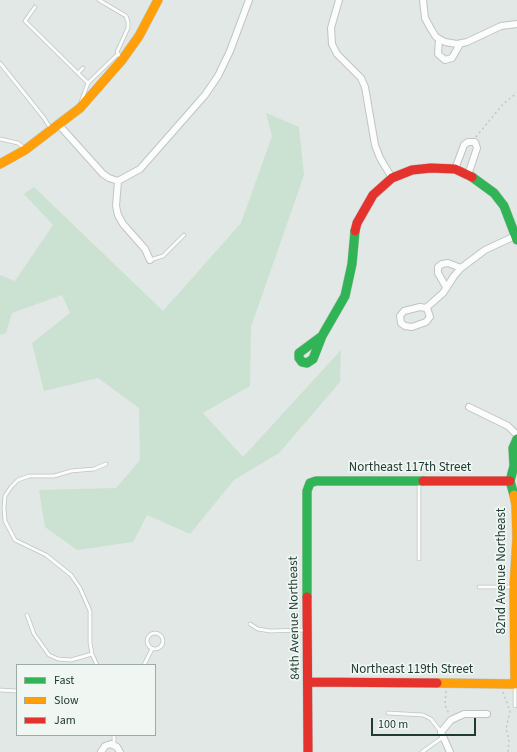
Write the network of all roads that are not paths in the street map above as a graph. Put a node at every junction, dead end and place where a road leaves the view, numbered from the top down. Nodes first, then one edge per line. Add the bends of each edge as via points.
1 (99, 0) edge
2 (158, 0) edge
3 (248, 0) edge
4 (339, 0) edge
5 (423, 0) edge
6 (35, 7) dead end
7 (517, 24) edge
8 (439, 39) junction
9 (460, 44) junction
10 (120, 57) junction
11 (0, 63) edge
12 (83, 68) dead end
13 (78, 73) junction
14 (88, 83) junction
15 (80, 108) junction
16 (55, 128) junction
17 (0, 139) edge
18 (25, 150) junction
19 (0, 164) edge
20 (455, 169) junction
21 (468, 175) junction
22 (392, 178) junction
23 (118, 181) junction
24 (184, 235) dead end
25 (516, 238) edge
26 (150, 260) joint
27 (461, 268) junction
28 (446, 287) junction
29 (426, 308) junction
30 (322, 336) dead end
31 (469, 407) dead end
32 (517, 435) edge
33 (517, 439) edge
34 (106, 464) dead end
35 (419, 481) junction
36 (510, 481) junction
37 (310, 484) joint
38 (517, 538) edge
39 (419, 559) dead end
40 (514, 586) junction
41 (479, 588) dead end
42 (28, 615) dead end
43 (250, 624) dead end
44 (308, 630) junction
45 (152, 649) junction
46 (92, 654) junction
47 (97, 664) edge
48 (144, 664) edge
49 (308, 682) junction
50 (516, 684) edge
51 (0, 690) edge
52 (16, 691) edge
53 (515, 706) dead end
54 (388, 713) dead end
55 (487, 714) dead end
56 (442, 734) junction
57 (114, 736) edge
58 (114, 745) junction
59 (101, 752) edge
60 (120, 752) edge
61 (308, 752) edge
62 (422, 752) edge
63 (450, 752) edge

1 - 10 lane via 126,16 128,28 119,46
2 - 10 street via 139,36
3 - 23 street via 230,51 205,95 140,169
4 - 22 street via 331,28 332,44 337,54 361,78 365,87 375,145
5 - 8 street via 425,18
6 - 13 lane via 24,20
7 - 9 street via 501,26
8 - 9 street
8 - 9 street via 438,54 444,60 452,58
10 - 14 lane
10 - 15 street via 108,78
11 - 16 lane
12 - 13 lane
13 - 14 lane
14 - 15 lane
15 - 16 street
16 - 18 street
16 - 23 street via 103,174
17 - 18 lane via 18,143
18 - 19 street
20 - 21 street
20 - 21 street via 464,145 475,142 477,148
20 - 22 street via 412,170
21 - 25 street via 486,186 504,206
22 - 30 street via 373,195 357,223 345,296
23 - 26 street via 118,215 145,249
24 - 26 lane via 163,256
25 - 27 street via 485,250
27 - 28 street
27 - 28 street via 448,263 438,267 438,273
28 - 29 street
29 - 29 street via 430,317 423,324 409,327 401,323 400,316 404,311
31 - 32 street via 508,426
33 - 36 street, 82nd Avenue Northeast via 513,448 514,466
34 - 46 lane via 94,469 54,476 29,476 18,480 5,496 5,521 15,540 46,555 71,575 80,588 90,611
35 - 36 street, Northeast 117th Street
35 - 37 street, Northeast 117th Street via 316,481
35 - 39 lane
36 - 38 street, 82nd Avenue Northeast via 516,505
37 - 44 street, 84th Avenue Northeast via 307,491
38 - 40 street, 82nd Avenue Northeast
40 - 41 lane
40 - 50 street, 82nd Avenue Northeast
42 - 46 lane via 34,634 49,655 58,660 71,660
43 - 44 lane via 258,629 270,631
44 - 49 street, 84th Avenue Northeast
45 - 45 lane via 162,645 163,640 157,633 148,637 148,645
45 - 48 lane
46 - 47 lane
49 - 50 street, Northeast 119th Street
49 - 61 street, 84th Avenue Northeast
50 - 53 lane, 82nd Avenue Northeast
51 - 52 lane
54 - 56 lane via 423,715 431,719
55 - 56 street via 464,714 451,720
56 - 62 lane
56 - 63 street
57 - 58 lane
58 - 59 street via 105,746
58 - 60 street

